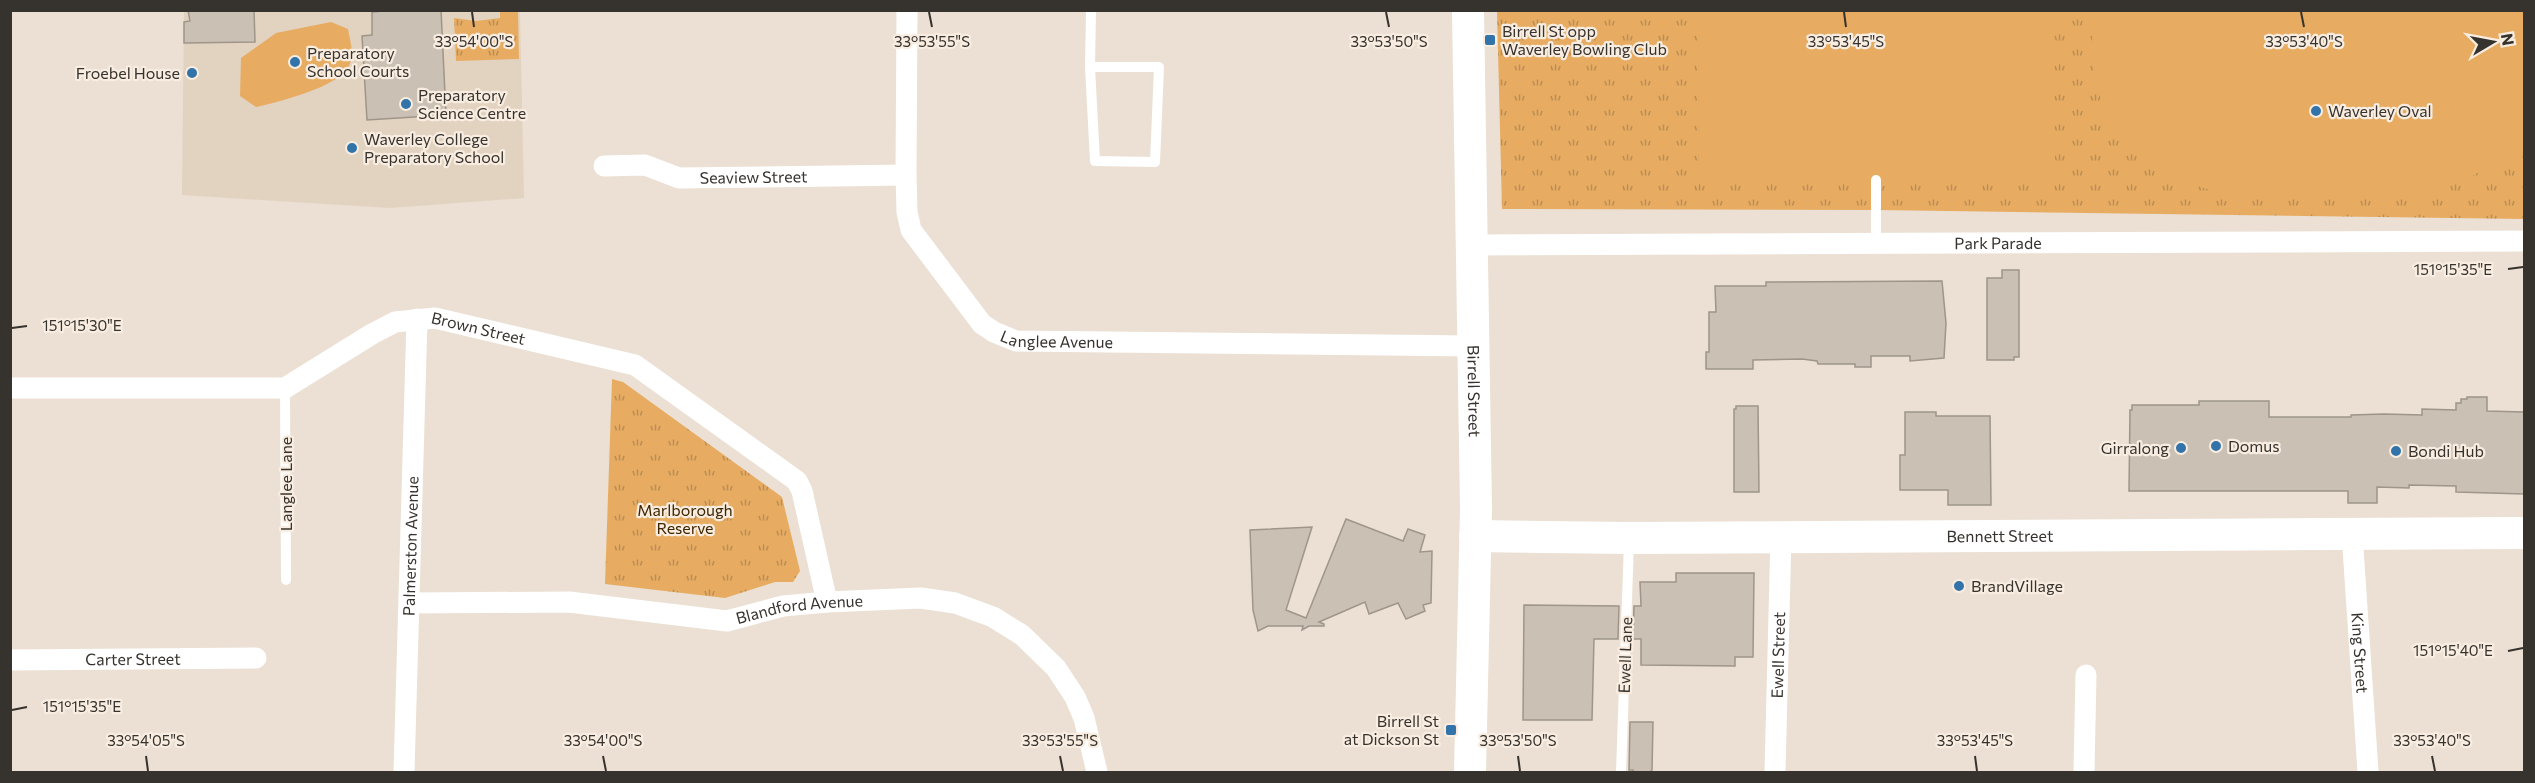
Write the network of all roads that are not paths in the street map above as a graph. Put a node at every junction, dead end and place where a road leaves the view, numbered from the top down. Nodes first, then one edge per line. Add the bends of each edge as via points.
1 (907, 10) edge
2 (1091, 10) edge
3 (1468, 10) edge
4 (1090, 67) junction
5 (604, 166) dead end
6 (906, 175) junction
7 (1876, 180) dead end
8 (2524, 241) edge
9 (1472, 244) junction
10 (1876, 245) junction
11 (417, 319) junction
12 (1473, 346) junction
13 (10, 388) edge
14 (285, 388) junction
15 (2352, 533) junction
16 (2524, 533) edge
17 (1475, 536) junction
18 (1781, 536) junction
19 (1629, 538) junction
20 (286, 580) dead end
21 (827, 602) junction
22 (410, 603) junction
23 (256, 658) dead end
24 (10, 660) edge
25 (2086, 675) dead end
26 (404, 772) edge
27 (1097, 772) edge
28 (1470, 772) edge
29 (1621, 772) edge
30 (1775, 772) edge
31 (2084, 772) edge
32 (2368, 772) edge

1 - 6 street, Langlee Avenue
2 - 4 lane
3 - 9 main road, Birrell Street
4 - 4 lane via 1095,161 1155,162 1159,67
5 - 6 street, Seaview Street via 645,165 679,178
6 - 12 street, Langlee Avenue via 911,230 982,324 1016,341
7 - 10 lane
8 - 10 street, Park Parade
9 - 10 street, Park Parade
9 - 12 main road, Birrell Street
11 - 14 street, Brown Street via 395,322 372,334
11 - 21 street, Brown Street via 450,320 635,365 797,481
11 - 22 street, Palmerston Avenue
12 - 17 main road, Birrell Street
13 - 14 street
14 - 20 lane, Langlee Lane
15 - 16 main road, Bennett Street
15 - 18 main road, Bennett Street
15 - 32 street, King Street
17 - 19 main road, Bennett Street
17 - 28 main road, Birrell Street
18 - 19 main road, Bennett Street
18 - 30 street, Ewell Street
19 - 29 lane, Ewell Lane
21 - 22 street, Blandford Avenue via 783,606 727,621 569,602
21 - 27 street, Blandford Avenue via 921,598 955,603 993,617 1030,642 1066,682 1084,718
22 - 26 street, Palmerston Avenue
23 - 24 street, Carter Street
25 - 31 street

